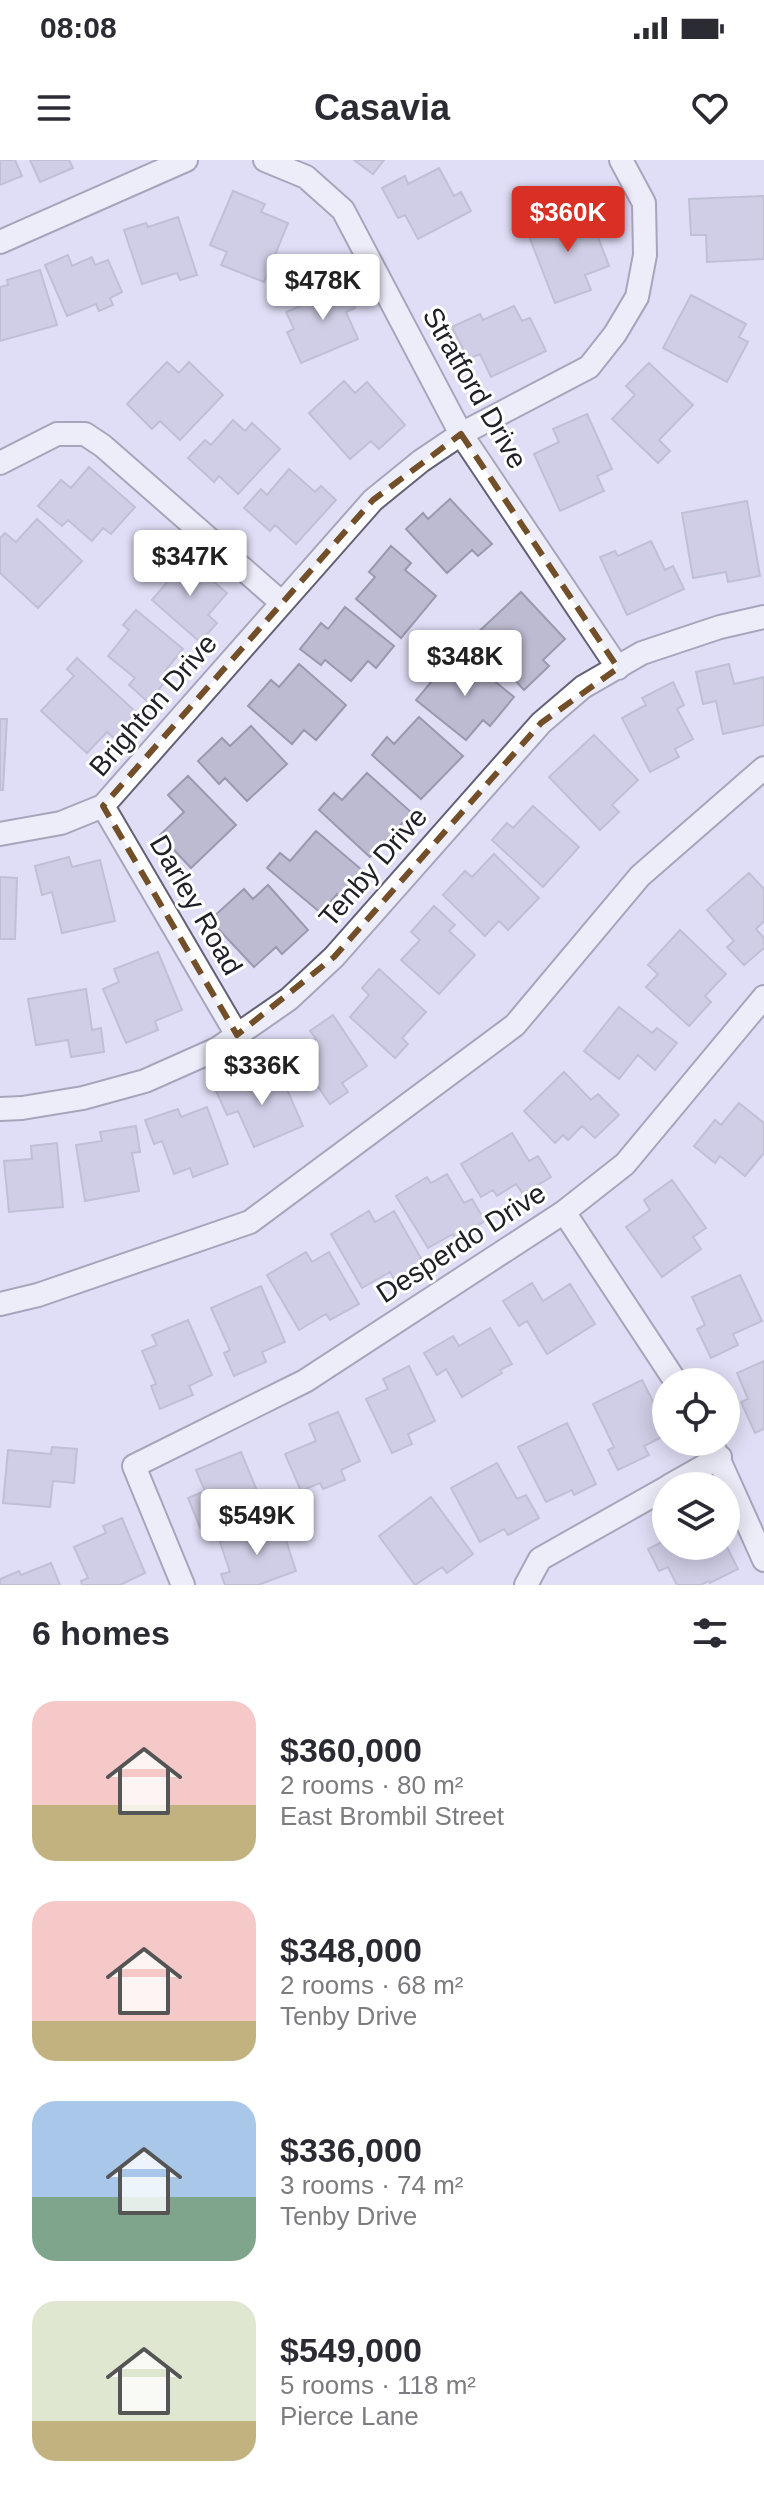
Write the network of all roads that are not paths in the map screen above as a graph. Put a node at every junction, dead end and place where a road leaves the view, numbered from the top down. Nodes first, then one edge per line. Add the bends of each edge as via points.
1 (127, 160) edge
2 (186, 160) edge
3 (265, 160) edge
4 (621, 160) edge
5 (136, 181) junction
6 (0, 242) edge
7 (461, 434) junction
8 (0, 463) edge
9 (282, 603) junction
10 (764, 617) edge
11 (618, 668) junction
12 (764, 768) edge
13 (103, 806) junction
14 (0, 834) edge
15 (764, 997) edge
16 (237, 1035) junction
17 (0, 1109) edge
18 (564, 1212) junction
19 (0, 1304) edge
20 (667, 1368) edge
21 (707, 1456) edge
22 (718, 1456) edge
23 (687, 1472) edge
24 (652, 1496) edge
25 (764, 1560) edge
26 (183, 1585) edge
27 (526, 1585) edge

1 - 5 street
2 - 5 street
3 - 7 street, Stratford Drive via 306,177 343,210
4 - 7 street, Brighton Drive via 644,203 645,255 637,297 589,367
5 - 6 street
7 - 9 street, Brighton Drive via 373,500
7 - 11 street, Stratford Drive
8 - 9 street via 57,434 85,434
9 - 13 street, Brighton Drive
10 - 11 street, Tenby Drive via 642,653
11 - 16 street, Tenby Drive via 583,687 541,723 334,957 289,999
12 - 19 street via 640,876 515,1025 250,1222
13 - 14 street, Brighton Drive via 61,823
13 - 16 street, Darley Road
15 - 18 street, Desperdo Drive via 625,1164
16 - 17 street, Tenby Drive via 145,1081 83,1098
18 - 20 street
18 - 26 street, Desperdo Drive via 305,1381 134,1466
21 - 23 street
22 - 25 street
24 - 27 street via 540,1559

